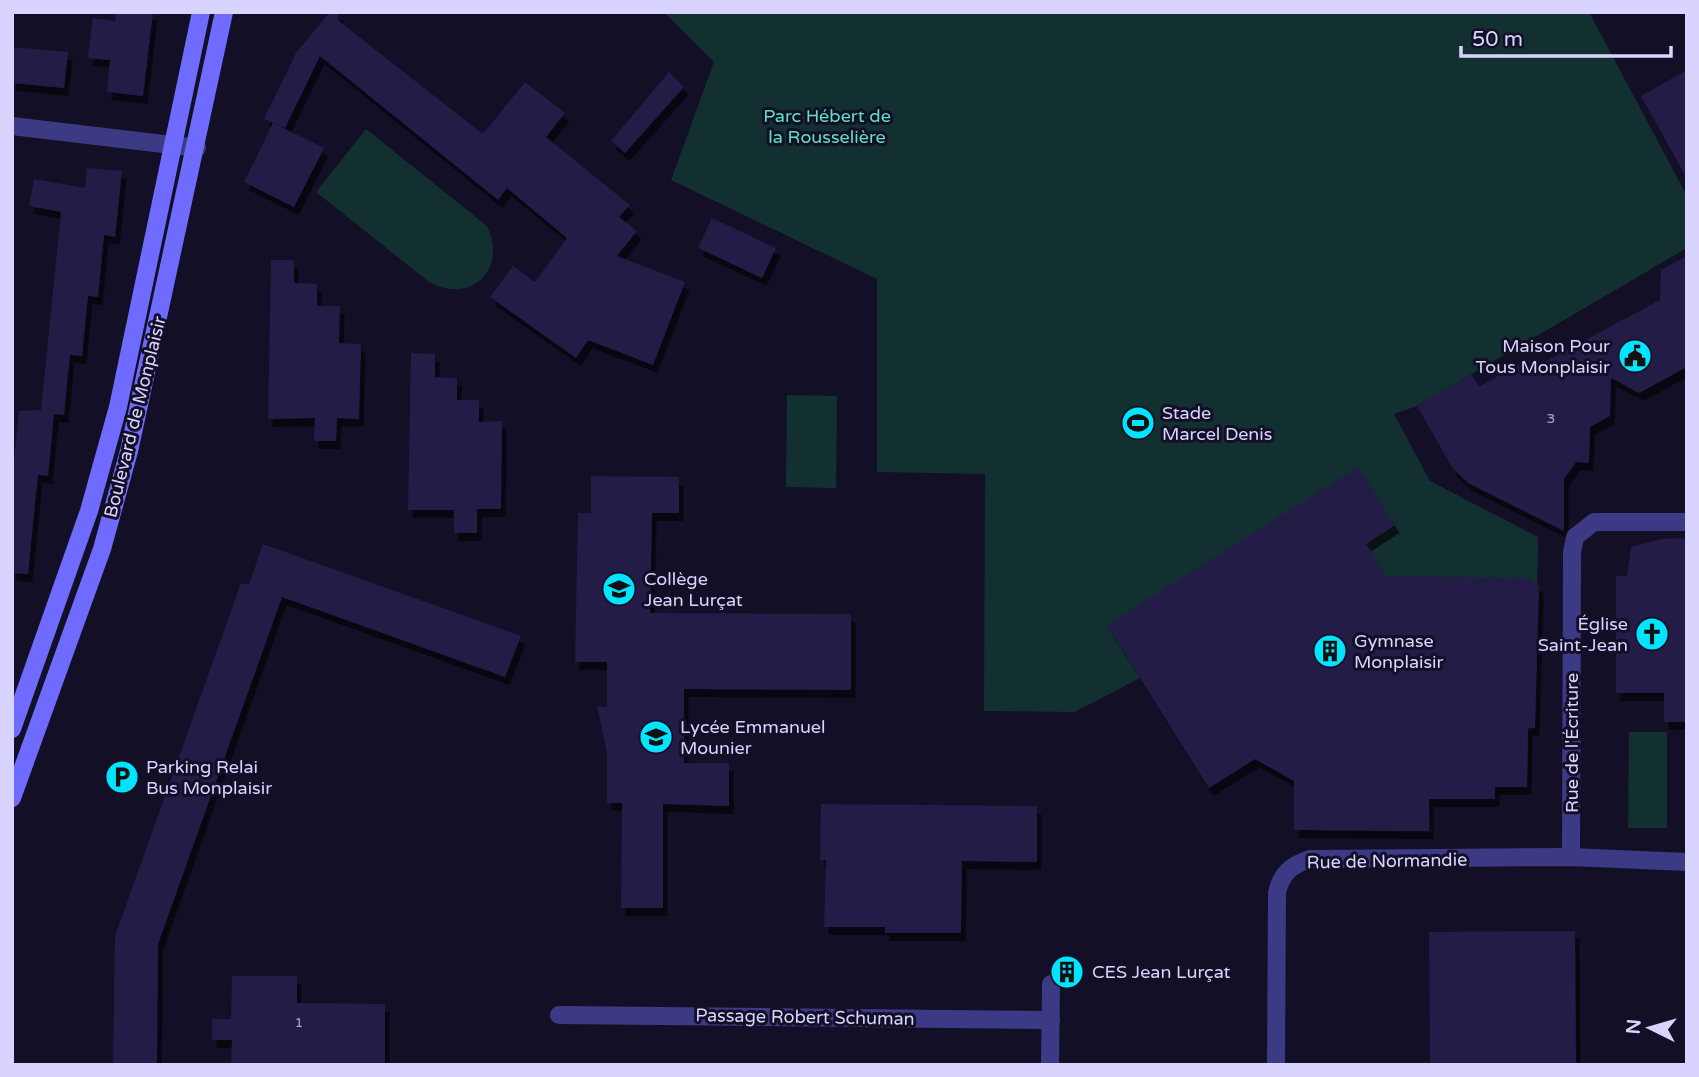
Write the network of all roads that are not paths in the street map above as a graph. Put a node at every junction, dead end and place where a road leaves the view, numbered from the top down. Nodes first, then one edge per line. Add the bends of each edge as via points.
1 (201, 12) edge
2 (225, 17) edge
3 (12, 126) edge
4 (173, 146) junction
5 (197, 148) junction
6 (1687, 522) edge
7 (12, 730) edge
8 (34, 738) junction
9 (12, 798) edge
10 (1571, 857) junction
11 (1687, 862) edge
12 (1051, 984) dead end
13 (559, 1015) dead end
14 (1051, 1020) junction
15 (1050, 1065) edge
16 (1276, 1065) edge

1 - 4 main road, Boulevard de Monplaisir
2 - 5 main road, Boulevard de Monplaisir
3 - 4 street
4 - 5 street
4 - 7 main road, Boulevard de Monplaisir via 110,437
5 - 8 main road, Boulevard de Monplaisir via 129,451 102,549
6 - 10 street, Rue de l'Écriture via 1594,522 1575,537
7 - 8 street
8 - 9 main road, Boulevard de Monplaisir
10 - 11 street, Rue de Normandie
10 - 16 street, Rue de Normandie via 1310,859 1289,868 1277,893
12 - 14 street
13 - 14 street, Passage Robert Schuman
14 - 15 street

